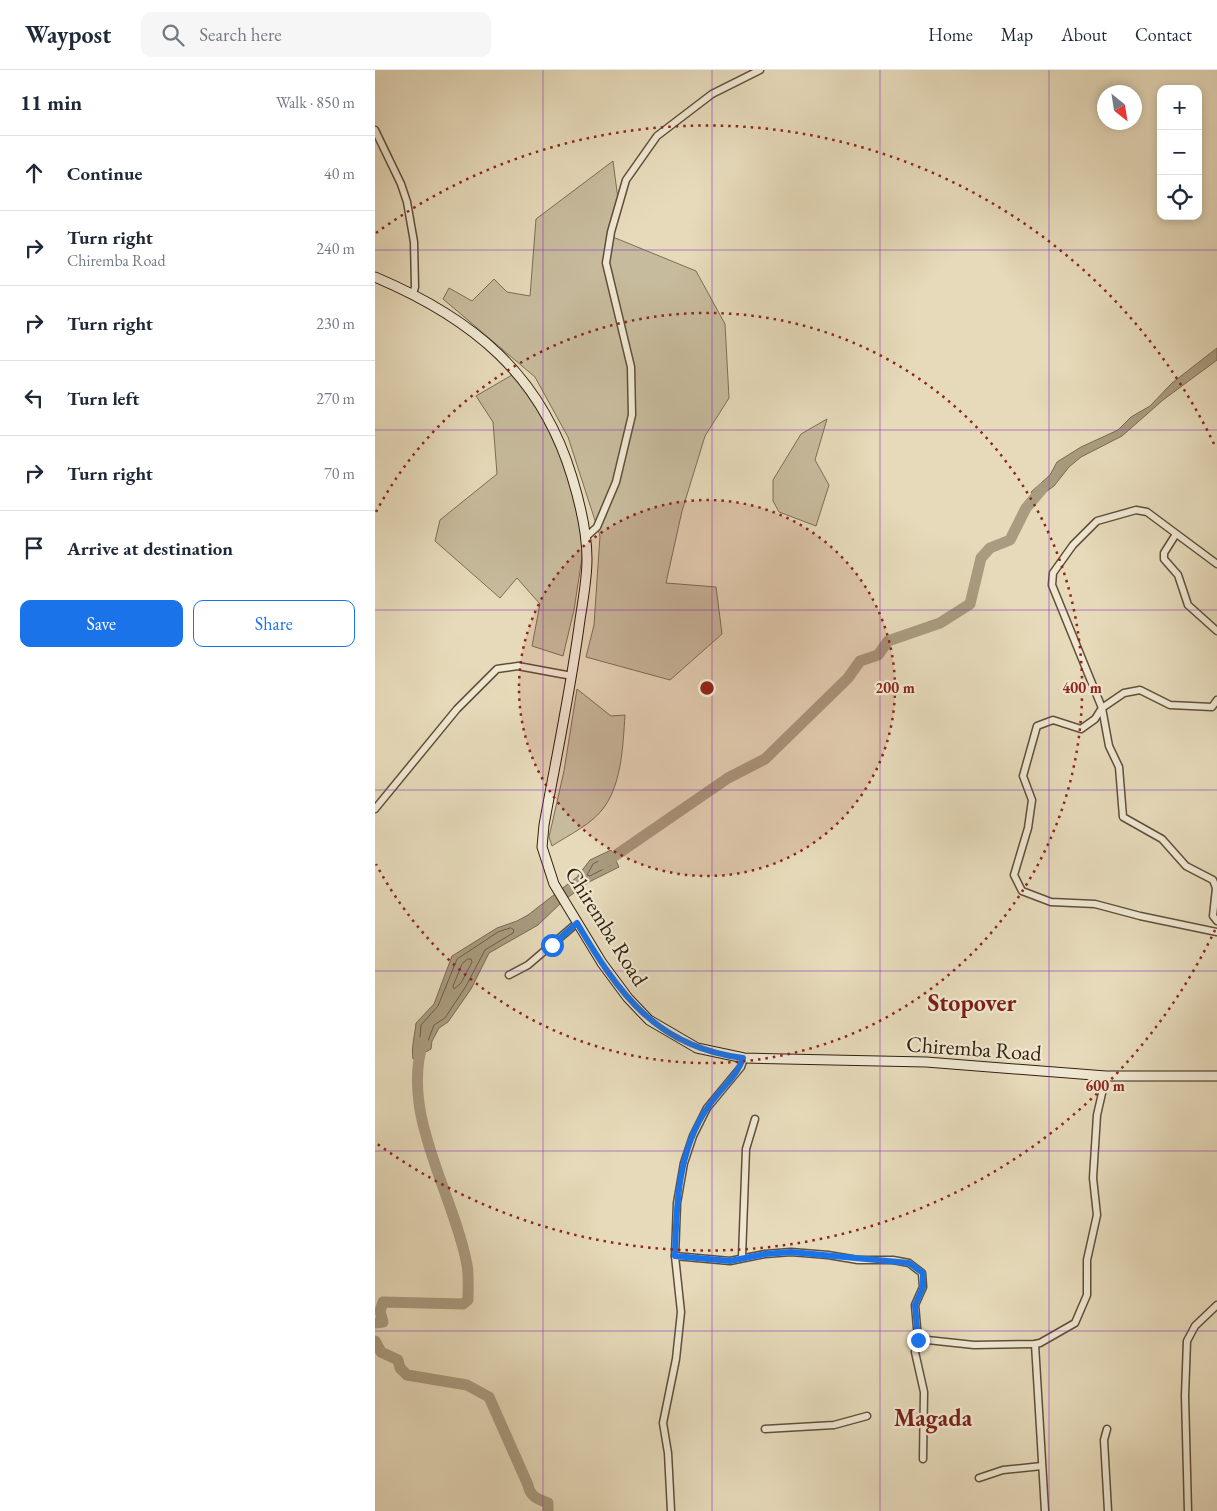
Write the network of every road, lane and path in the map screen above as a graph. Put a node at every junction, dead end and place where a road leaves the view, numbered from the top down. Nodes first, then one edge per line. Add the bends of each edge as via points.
1 (760, 70) edge
2 (375, 130) edge
3 (375, 277) edge
4 (413, 294) junction
5 (1176, 534) junction
6 (586, 537) junction
7 (1217, 564) edge
8 (1217, 631) edge
9 (572, 676) junction
10 (1217, 700) edge
11 (1102, 708) junction
12 (375, 809) edge
13 (1217, 921) edge
14 (577, 923) junction
15 (1217, 932) edge
16 (509, 975) dead end
17 (743, 1058) junction
18 (1106, 1076) junction
19 (1217, 1076) edge
20 (755, 1119) dead end
21 (675, 1256) junction
22 (742, 1258) junction
23 (1217, 1305) edge
24 (918, 1340) junction
25 (1035, 1344) junction
26 (867, 1416) dead end
27 (765, 1429) dead end
28 (1107, 1429) dead end
29 (923, 1459) dead end
30 (1042, 1466) junction
31 (979, 1478) dead end
32 (671, 1511) edge
33 (1045, 1511) edge
34 (1108, 1511) edge
35 (1188, 1511) edge

1 - 6 street via 712,94 657,136 626,180 606,263 631,367 632,415 616,482 597,526
2 - 4 street via 401,184 411,221 415,273
3 - 4 main road, Chiremba Road
4 - 6 main road, Chiremba Road via 501,355 529,387 567,459
5 - 7 street
5 - 8 street via 1164,553 1164,559 1179,575 1188,605
5 - 11 street via 1147,512 1136,510 1097,521 1073,545 1053,573 1052,585
6 - 9 main road, Chiremba Road via 586,584
9 - 12 street via 518,666 497,669 457,709
9 - 14 main road, Chiremba Road via 543,839 546,864
10 - 11 street via 1212,707 1171,705 1140,690 1124,693
11 - 13 street via 1109,746 1119,768 1123,817 1162,838 1186,866 1213,880 1216,888 1213,916
11 - 15 street via 1095,719 1081,729 1053,720 1037,726 1023,776 1032,800 1028,828 1014,875 1021,891 1051,902 1095,904
14 - 16 street via 528,965
14 - 17 main road, Chiremba Road via 616,983 649,1020 697,1048
17 - 18 main road, Chiremba Road via 927,1062
17 - 21 street via 741,1067 707,1108 693,1136 677,1202
18 - 19 main road, Chiremba Road
18 - 25 street via 1097,1115 1093,1178 1097,1215 1087,1260 1087,1295 1075,1323
20 - 22 street via 746,1149
21 - 22 street via 730,1261
21 - 32 street via 681,1312 663,1423
22 - 24 street via 791,1252 909,1263 923,1273 923,1287 915,1305
23 - 35 street via 1195,1326 1187,1341
24 - 25 street via 974,1345
24 - 29 street via 915,1352 924,1392
25 - 30 street
26 - 27 street via 834,1425
28 - 34 street via 1104,1440
30 - 31 street via 1003,1470
30 - 33 street

